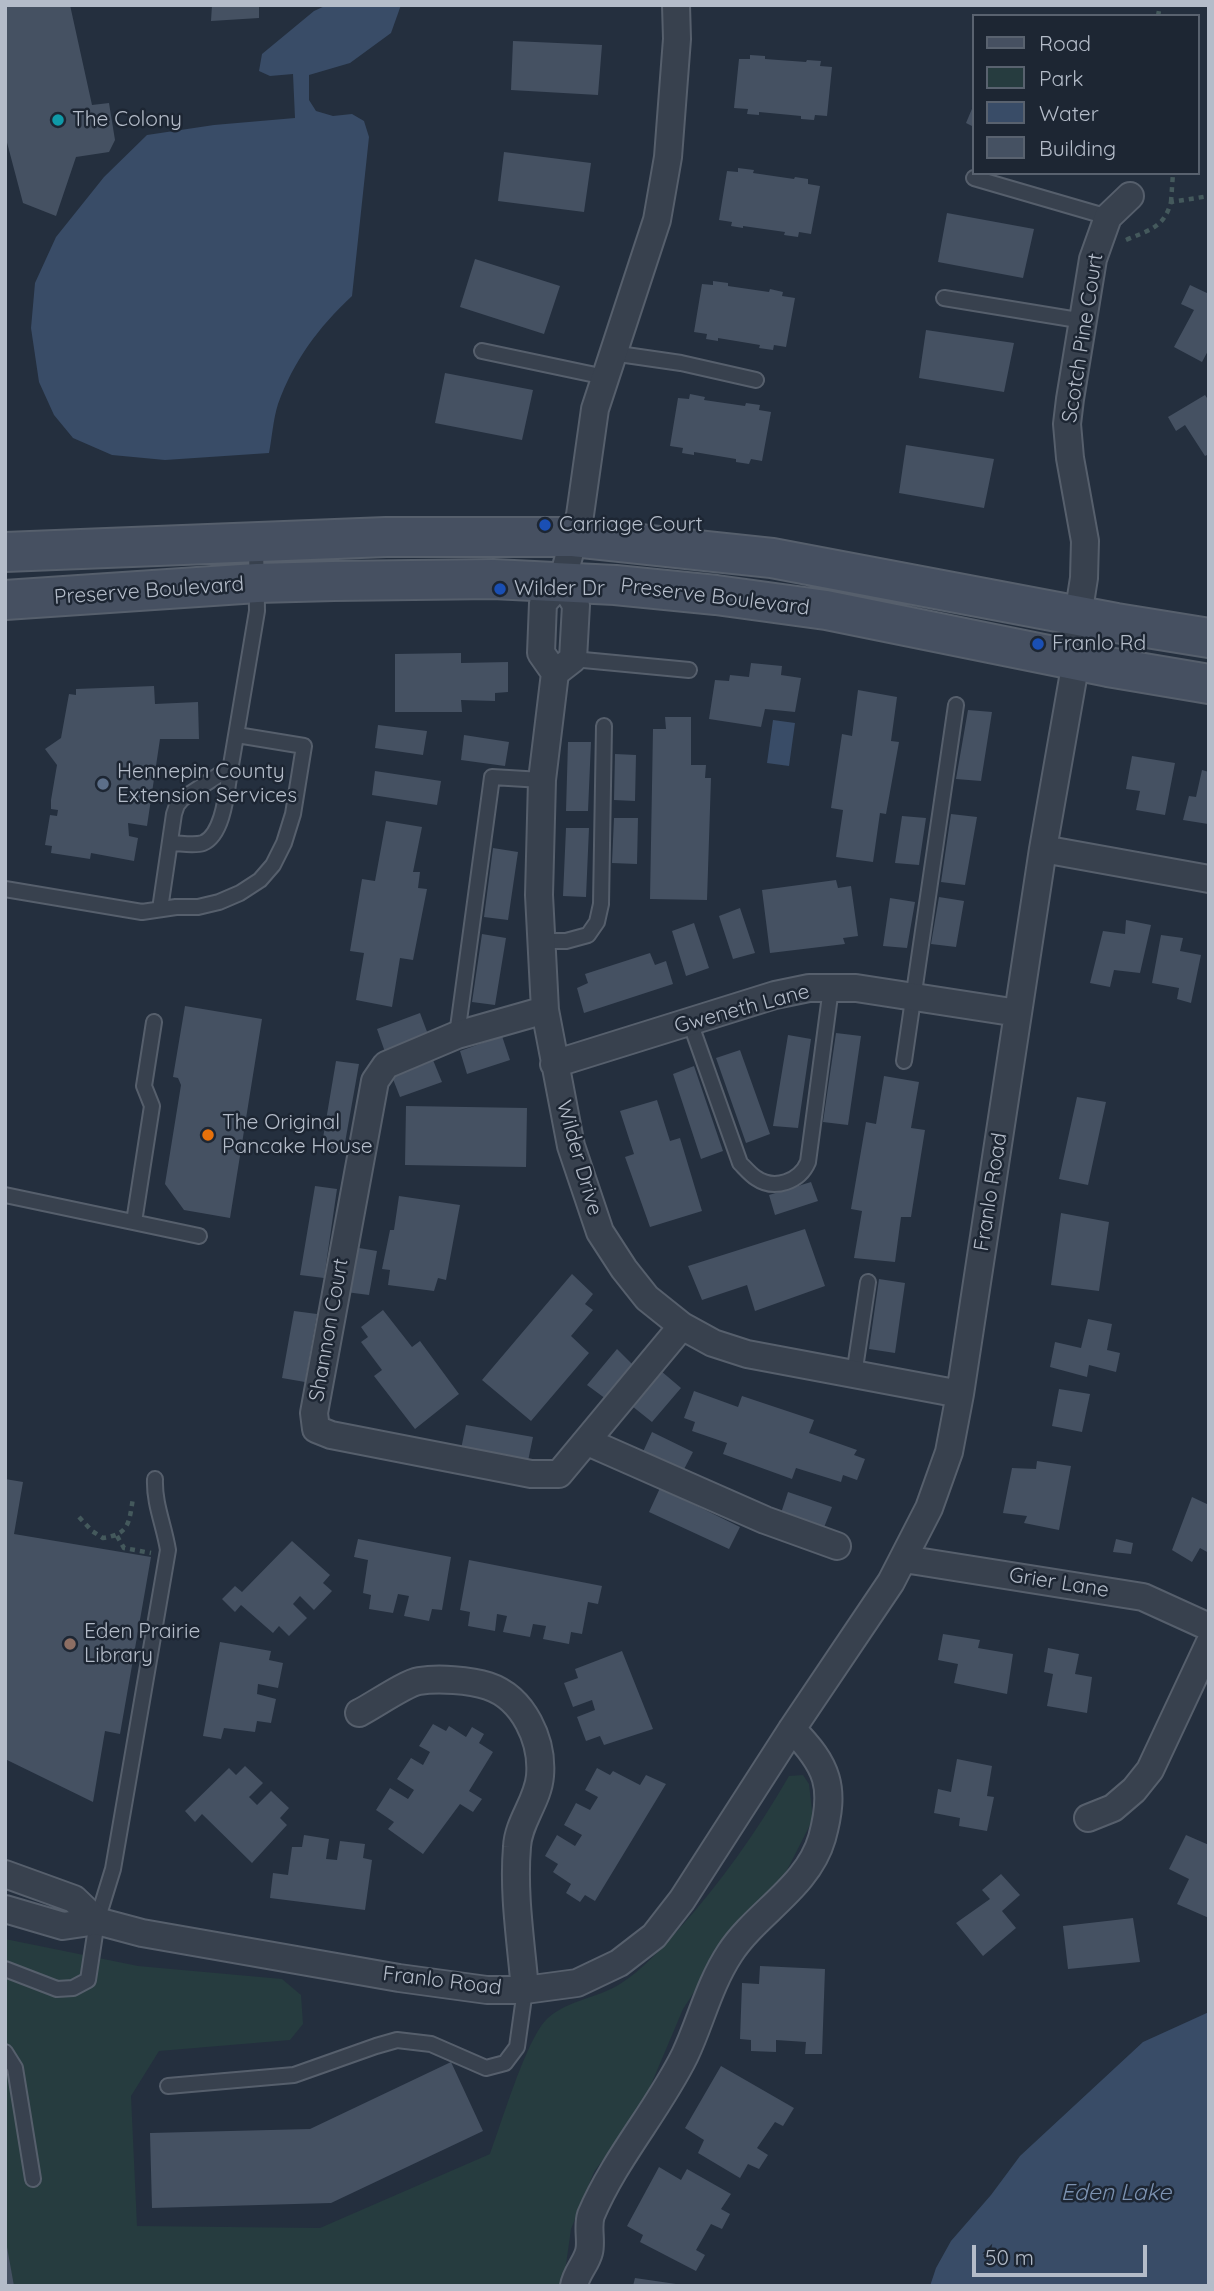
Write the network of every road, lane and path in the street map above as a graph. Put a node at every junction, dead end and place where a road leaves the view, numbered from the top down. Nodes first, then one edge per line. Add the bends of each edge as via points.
1 (676, 5) edge
2 (1173, 175) edge
3 (974, 178) dead end
4 (1130, 195) dead end
5 (1209, 196) edge
6 (1171, 202) junction
7 (1108, 216) junction
8 (1119, 243) dead end
9 (944, 298) dead end
10 (1084, 321) junction
11 (482, 351) dead end
12 (609, 365) junction
13 (756, 380) dead end
14 (573, 537) junction
15 (256, 541) junction
16 (5, 552) edge
17 (562, 582) junction
18 (257, 583) junction
19 (5, 600) edge
20 (1078, 616) junction
21 (1209, 638) edge
22 (1076, 661) junction
23 (564, 666) junction
24 (689, 670) dead end
25 (1209, 684) edge
26 (956, 705) dead end
27 (604, 726) dead end
28 (237, 735) junction
29 (230, 765) junction
30 (542, 780) junction
31 (170, 843) junction
32 (1043, 849) junction
33 (1209, 879) edge
34 (5, 889) edge
35 (160, 909) junction
36 (541, 941) junction
37 (831, 988) junction
38 (913, 997) junction
39 (545, 1010) junction
40 (1018, 1013) junction
41 (690, 1021) junction
42 (155, 1022) dead end
43 (457, 1035) junction
44 (904, 1061) dead end
45 (554, 1064) junction
46 (5, 1195) edge
47 (134, 1222) junction
48 (199, 1236) dead end
49 (868, 1282) dead end
50 (682, 1326) junction
51 (854, 1375) junction
52 (960, 1394) junction
53 (587, 1442) junction
54 (155, 1479) dead end
55 (133, 1498) dead end
56 (79, 1517) dead end
57 (117, 1535) junction
58 (837, 1546) dead end
59 (152, 1553) dead end
60 (904, 1559) junction
61 (1209, 1627) edge
62 (1209, 1644) edge
63 (359, 1713) dead end
64 (792, 1729) junction
65 (1088, 1818) dead end
66 (5, 1874) edge
67 (5, 1909) edge
68 (97, 1922) junction
69 (5, 1969) edge
70 (524, 1990) junction
71 (5, 2052) edge
72 (168, 2086) dead end
73 (33, 2179) dead end
74 (574, 2286) edge

1 - 12 street via 668,157 657,220
2 - 6 path
3 - 7 lane
4 - 7 street, Scotch Pine Court
5 - 6 path
6 - 8 path via 1168,215 1158,225
7 - 10 street, Scotch Pine Court via 1093,259
9 - 10 lane
10 - 20 street, Scotch Pine Court via 1067,424 1085,541
11 - 12 lane
12 - 13 lane via 681,363
12 - 14 street via 595,409
14 - 15 street, Preserve Boulevard
14 - 17 street
14 - 20 street, Preserve Boulevard via 772,558
15 - 16 street, Preserve Boulevard
15 - 18 lane
17 - 18 street, Preserve Boulevard
17 - 22 street, Preserve Boulevard via 826,610
17 - 23 street via 543,603 541,653
18 - 19 street, Preserve Boulevard
18 - 28 lane via 257,611
20 - 21 street, Preserve Boulevard
20 - 22 street, Franlo Road
22 - 25 street, Preserve Boulevard
22 - 32 street, Franlo Road
23 - 24 lane
23 - 30 street, Wilder Drive
26 - 38 lane
27 - 36 lane via 597,922 588,936
28 - 29 lane
28 - 35 lane via 304,746 284,843 260,880 240,893 198,907
29 - 31 lane via 177,805
29 - 31 lane via 218,828 203,843
30 - 36 street, Wilder Drive
30 - 43 lane via 492,777
31 - 35 lane
32 - 33 street
32 - 40 street, Franlo Road
34 - 35 lane via 142,912
36 - 39 street, Wilder Drive
37 - 38 street, Gweneth Lane
37 - 41 street, Gweneth Lane via 775,995
37 - 41 lane via 808,1162 804,1171 782,1184 757,1179 740,1163
38 - 40 street, Gweneth Lane
38 - 44 lane
39 - 43 street, Shannon Court
39 - 45 street, Wilder Drive
40 - 52 street, Franlo Road
41 - 45 street, Gweneth Lane
42 - 47 lane via 144,1086 152,1106
43 - 53 street, Shannon Court via 386,1065 374,1081 314,1413 316,1429 531,1474 559,1474
45 - 50 street, Wilder Drive via 571,1146 600,1232 647,1298
46 - 47 lane
47 - 48 lane
49 - 51 lane
50 - 51 street, Wilder Drive via 747,1354
50 - 53 street, Shannon Court
51 - 52 street, Wilder Drive
52 - 60 street, Franlo Road via 949,1451
53 - 58 street via 765,1520
54 - 68 lane via 167,1550 113,1868
55 - 57 path via 126,1529
56 - 57 path via 103,1538
57 - 59 path via 124,1548
60 - 61 street, Grier Lane via 1143,1597
60 - 64 street, Franlo Road
62 - 65 street via 1150,1770 1112,1808
63 - 70 street via 417,1681 462,1681 490,1686 512,1702 531,1725 540,1750 540,1778 517,1842 515,1874
64 - 70 street, Franlo Road via 654,1936 619,1963 577,1983
64 - 74 street via 813,1751 828,1780 822,1838 804,1873 732,1951 712,1985 685,2055 590,2219 589,2252
66 - 68 street, Franlo Road via 74,1899
67 - 68 street, Franlo Road via 63,1926
68 - 69 lane via 88,1980 73,1988 57,1989
68 - 70 street, Franlo Road via 399,1978 487,1990
70 - 72 lane via 517,2047 505,2063 486,2068 431,2044 397,2040 294,2075
71 - 73 lane via 15,2068

